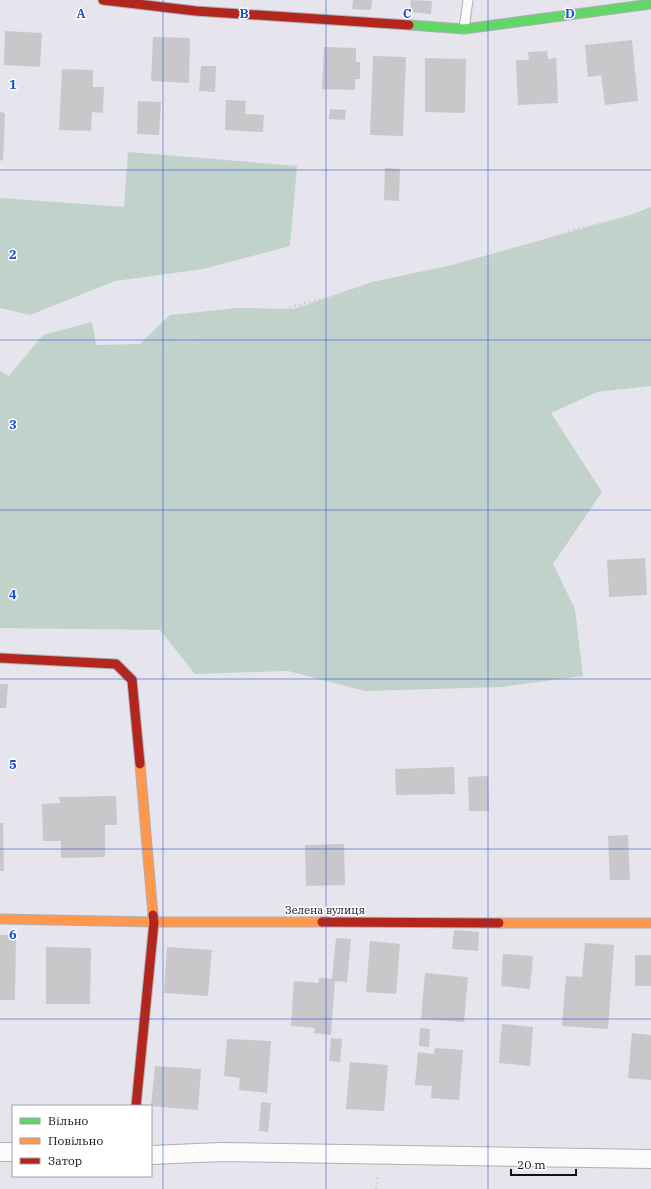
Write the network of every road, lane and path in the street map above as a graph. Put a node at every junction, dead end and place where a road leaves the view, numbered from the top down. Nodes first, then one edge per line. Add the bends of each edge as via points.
1 (103, 0) edge
2 (468, 0) edge
3 (651, 4) edge
4 (464, 28) junction
5 (651, 212) edge
6 (0, 385) edge
7 (0, 658) edge
8 (0, 919) edge
9 (154, 922) junction
10 (651, 923) edge
11 (136, 1105) edge
12 (0, 1152) edge
13 (12, 1152) edge
14 (152, 1155) edge
15 (651, 1159) edge

1 - 4 street via 196,11
2 - 4 lane
3 - 4 street
5 - 6 path via 572,230 462,272 308,302 125,358
7 - 9 street via 116,664 132,680
8 - 9 street, Зелена вулиця
9 - 10 street, Зелена вулиця
9 - 11 street
12 - 13 street
14 - 15 street via 237,1152

